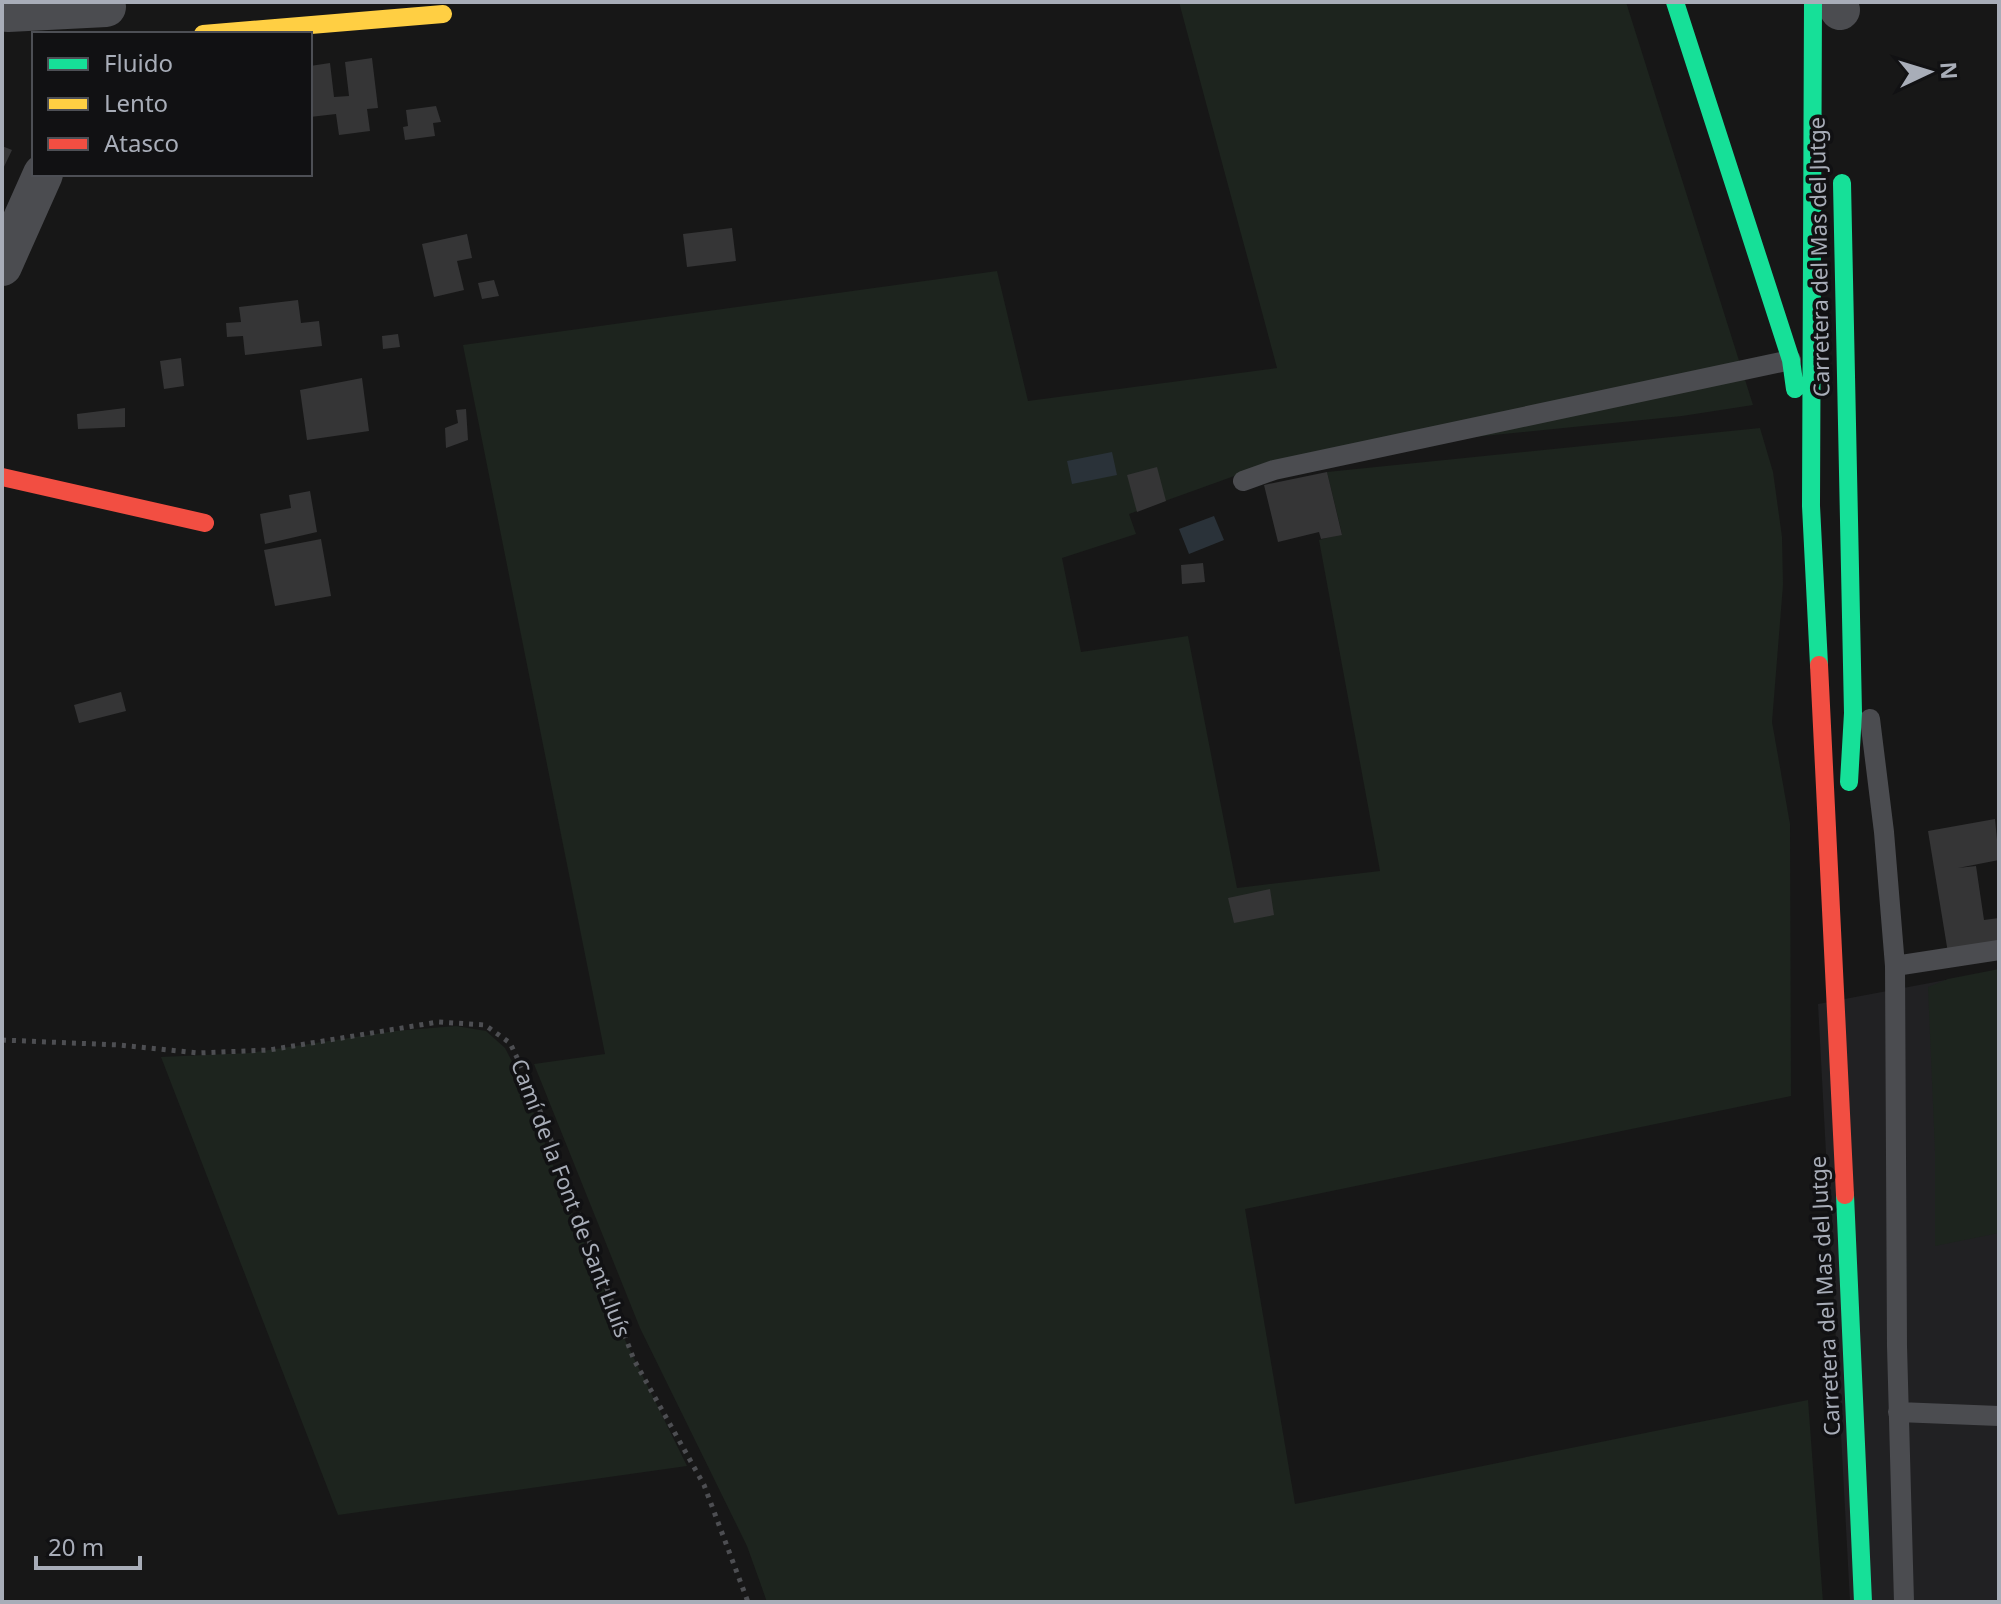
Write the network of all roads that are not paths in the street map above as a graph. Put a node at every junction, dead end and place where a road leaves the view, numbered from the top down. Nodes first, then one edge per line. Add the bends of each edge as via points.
1 (8, 2) edge
2 (1682, 8) edge
3 (1834, 8) edge
4 (106, 14) edge
5 (443, 14) dead end
6 (227, 32) edge
7 (1842, 169) dead end
8 (42, 176) edge
9 (2, 266) edge
10 (1791, 360) junction
11 (2, 477) edge
12 (1243, 481) dead end
13 (1847, 504) junction
14 (1811, 506) junction
15 (205, 523) dead end
16 (1847, 805) dead end
17 (1845, 835) dead end
18 (1999, 950) edge
19 (1895, 966) junction
20 (1836, 988) junction
21 (1898, 1412) junction
22 (1999, 1416) edge
23 (1863, 1602) edge
24 (1904, 1602) edge

1 - 4 street via 8,12
2 - 10 street
3 - 14 street
5 - 6 street
7 - 13 street, Carretera del Mas del Jutge
8 - 9 street
10 - 12 lane via 1274,470
10 - 14 street
11 - 15 street
13 - 16 street, Carretera del Mas del Jutge via 1853,713
13 - 19 lane
14 - 20 street
17 - 20 street
18 - 19 lane
19 - 21 lane
20 - 23 street, Carretera del Mas del Jutge
21 - 22 lane
21 - 24 lane

